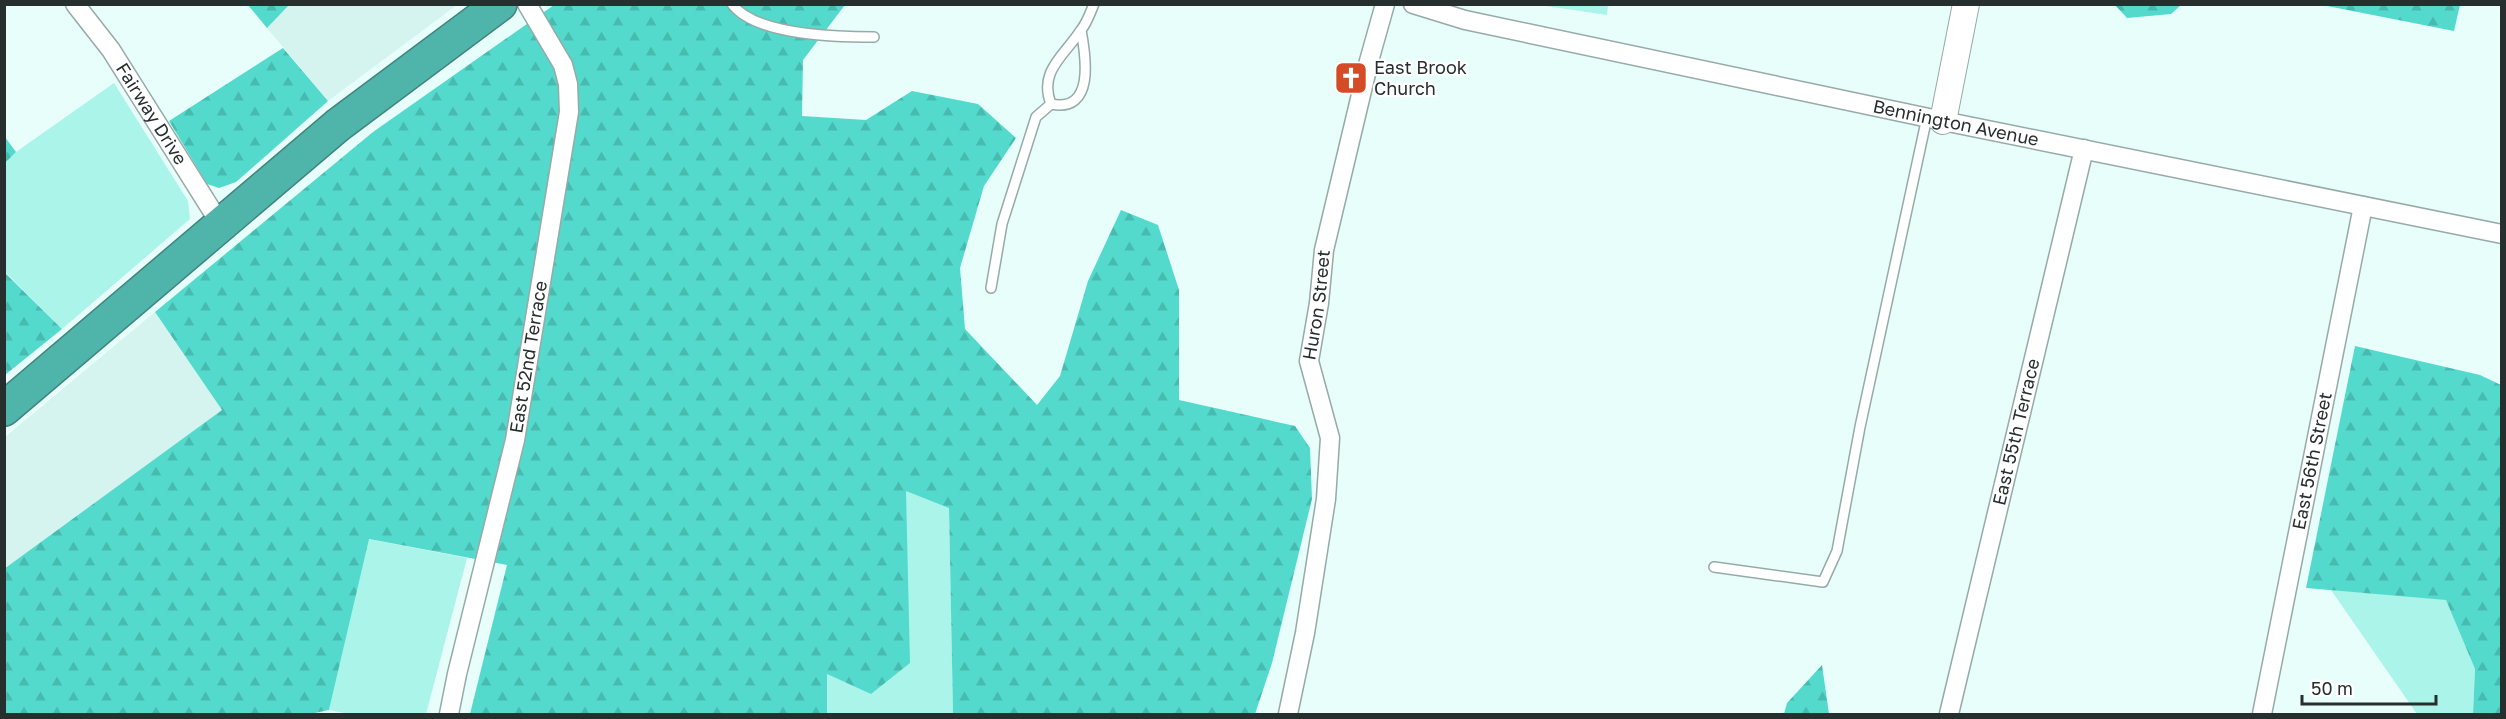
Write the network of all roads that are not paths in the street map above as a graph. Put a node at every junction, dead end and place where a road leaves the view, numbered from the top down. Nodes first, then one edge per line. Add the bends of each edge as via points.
1 (75, 4) edge
2 (500, 4) edge
3 (527, 4) edge
4 (732, 4) edge
5 (1094, 4) edge
6 (1385, 4) edge
7 (1413, 4) edge
8 (1966, 4) edge
9 (1082, 30) junction
10 (874, 37) dead end
11 (1051, 104) junction
12 (1935, 119) junction
13 (2084, 149) junction
14 (2363, 206) junction
15 (221, 225) junction
16 (2502, 234) edge
17 (991, 288) dead end
18 (4, 409) edge
19 (1714, 567) dead end
20 (449, 714) edge
21 (1288, 714) edge
22 (1949, 714) edge
23 (2262, 714) edge

1 - 15 street, Fairway Drive via 111,50
2 - 15 highway via 338,125
3 - 20 street, East 52nd Terrace via 563,65 569,112 515,440
4 - 10 lane via 754,20 780,29 827,37
5 - 9 lane
6 - 21 street, Huron Street via 1324,250 1309,361 1330,438 1326,499
7 - 12 street, Bennington Avenue via 1477,23
8 - 12 street
9 - 11 lane via 1060,54 1048,76
9 - 11 lane via 1086,83 1076,99 1061,106
11 - 17 lane via 1036,117 1002,224
12 - 13 street, Bennington Avenue
12 - 19 lane via 1863,415 1837,551 1823,582
13 - 14 street, Bennington Avenue
13 - 22 street, East 55th Terrace
14 - 16 street, Bennington Avenue
14 - 23 street, East 56th Street
15 - 18 highway

